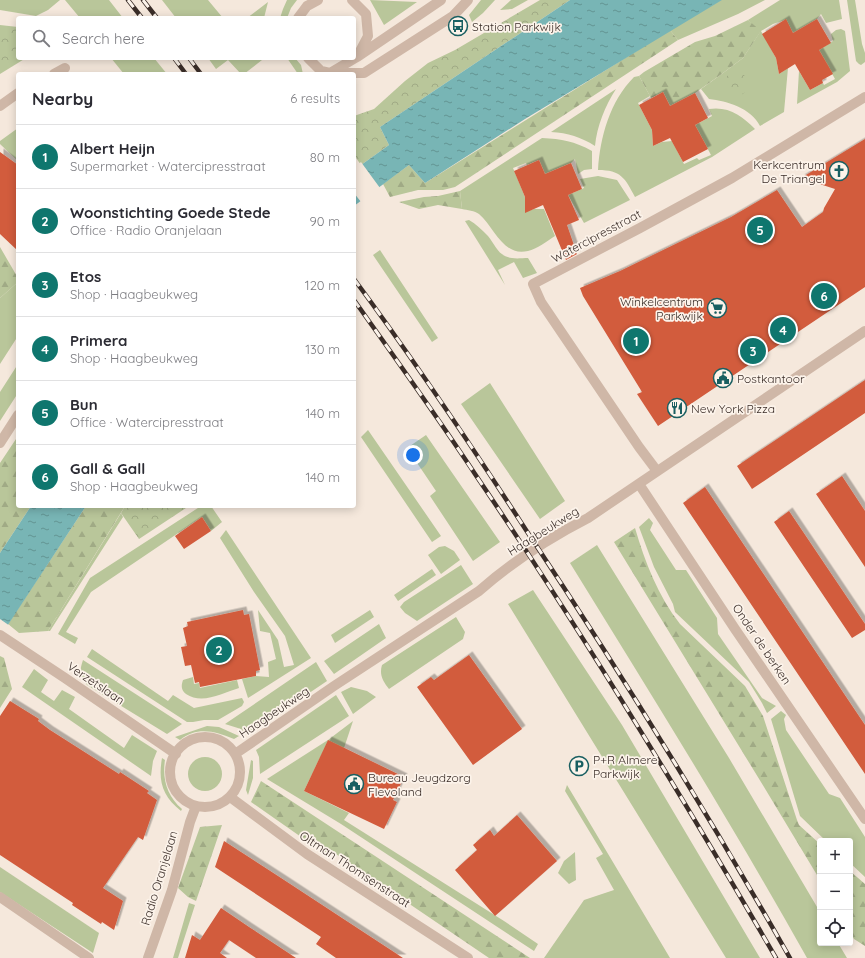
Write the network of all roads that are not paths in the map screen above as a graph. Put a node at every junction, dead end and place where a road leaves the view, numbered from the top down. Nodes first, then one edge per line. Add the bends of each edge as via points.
1 (318, 0) edge
2 (352, 0) edge
3 (441, 0) edge
4 (468, 0) edge
5 (300, 16) edge
6 (357, 57) joint
7 (310, 60) edge
8 (352, 60) edge
9 (65, 68) dead end
10 (58, 72) edge
11 (324, 72) edge
12 (332, 72) edge
13 (356, 73) edge
14 (16, 94) edge
15 (865, 97) edge
16 (0, 106) edge
17 (865, 331) edge
18 (16, 418) edge
19 (0, 443) edge
20 (657, 471) junction
21 (638, 484) junction
22 (0, 635) edge
23 (176, 754) junction
24 (235, 754) junction
25 (230, 797) junction
26 (196, 806) junction
27 (865, 819) edge
28 (0, 897) edge
29 (89, 958) edge
30 (148, 958) edge
31 (468, 958) edge

1 - 5 street via 307,6
2 - 6 street via 366,14 368,36
3 - 6 street
4 - 13 street via 453,16 364,73
7 - 11 street
8 - 12 street
9 - 10 street
14 - 16 street
15 - 20 street, Watercipresstraat via 732,178 533,284 541,302
17 - 20 street, Haagbeukweg
18 - 19 street
20 - 21 street, Haagbeukweg
21 - 24 street, Haagbeukweg via 588,518 556,535 500,573 479,591
21 - 27 street, Onder de berken
22 - 23 street, Verzetslaan
23 - 24 street via 191,740 206,738 220,741 229,746
23 - 26 street via 170,774 173,785 178,795
24 - 25 street via 240,777 237,788
25 - 26 street via 208,808
25 - 31 street, Oltman Thomsenstraat via 307,854
26 - 30 street, Radio Oranjelaan via 172,890
28 - 29 street

